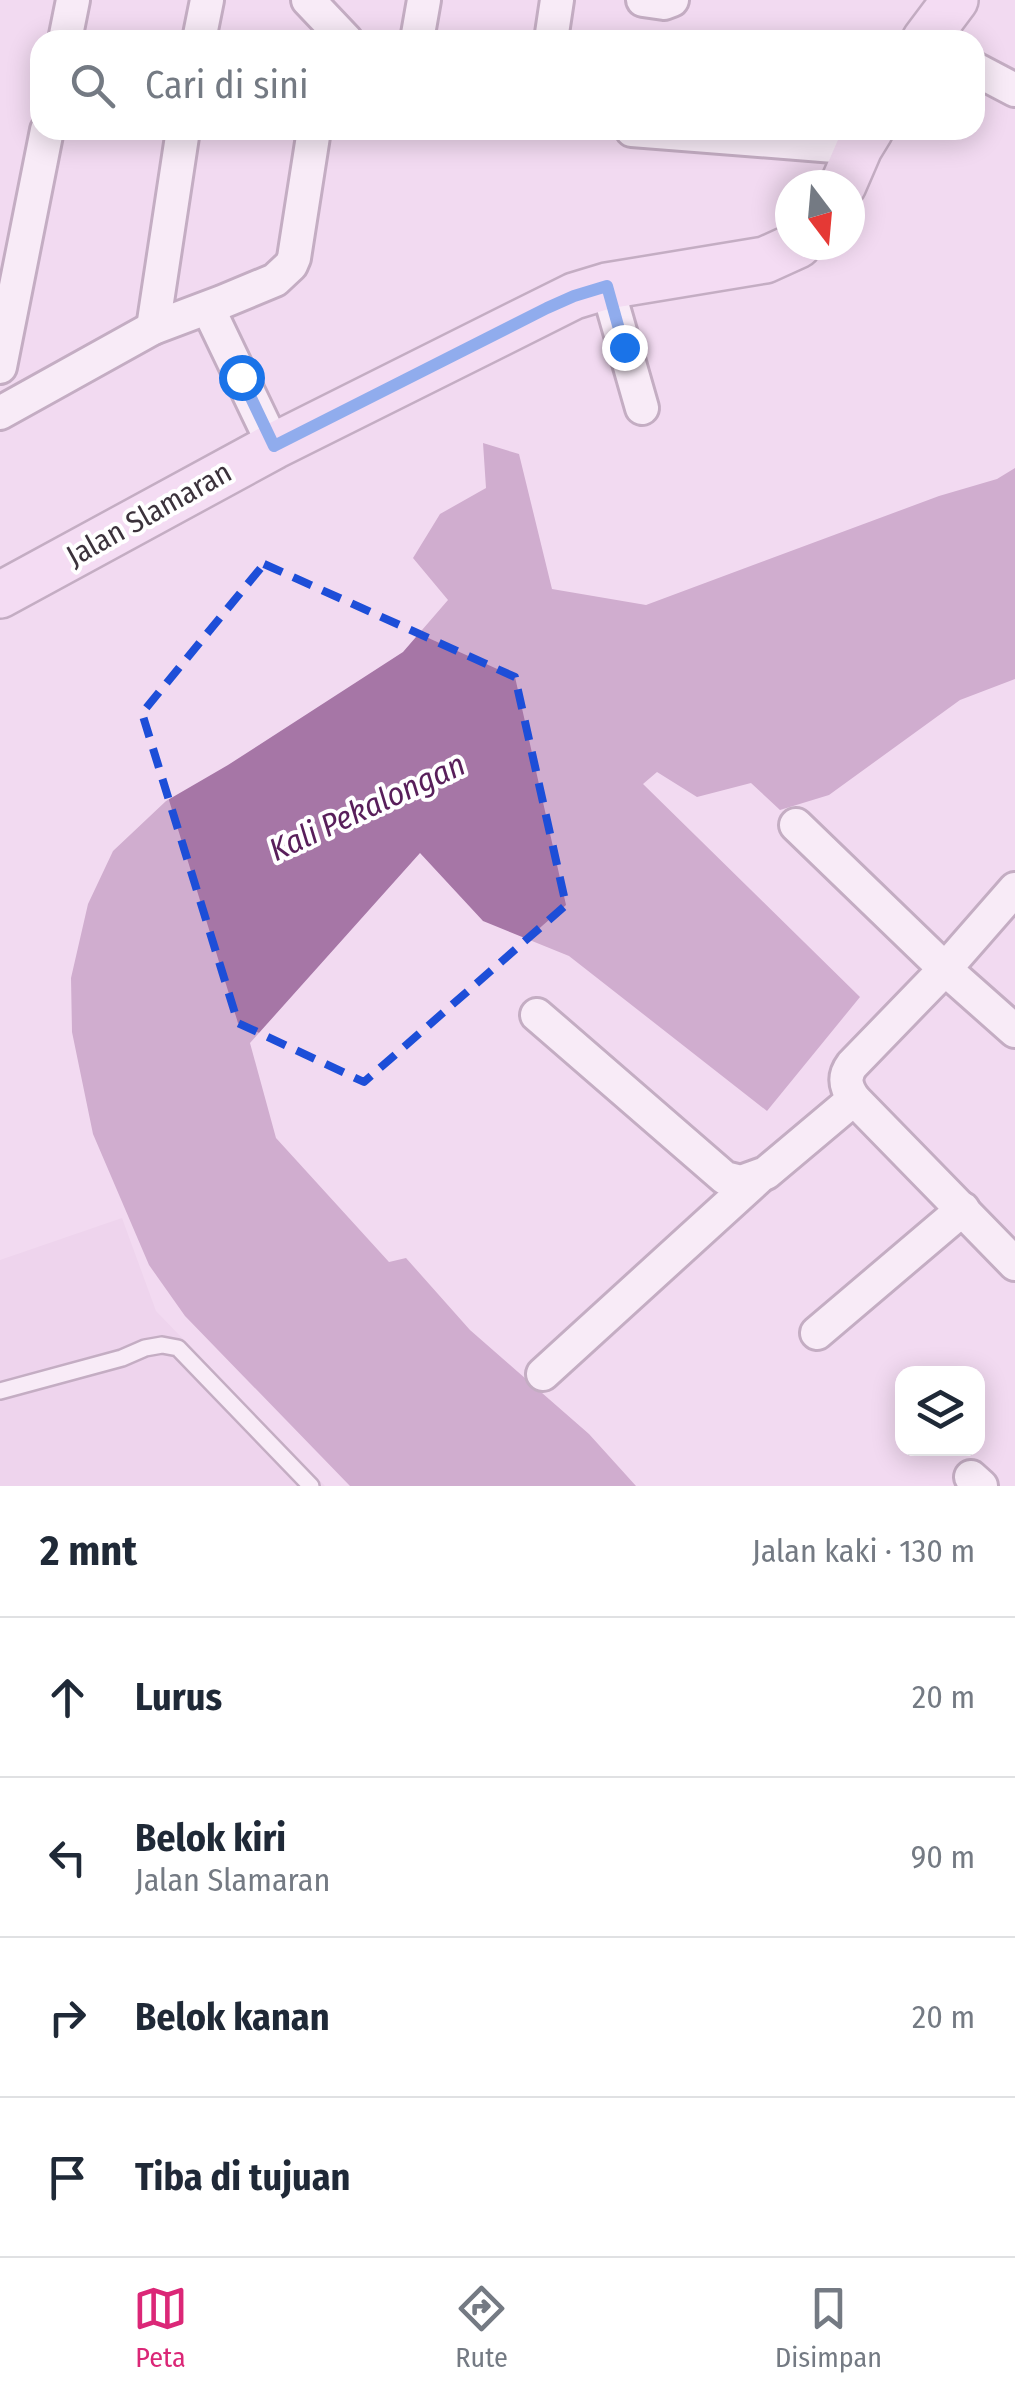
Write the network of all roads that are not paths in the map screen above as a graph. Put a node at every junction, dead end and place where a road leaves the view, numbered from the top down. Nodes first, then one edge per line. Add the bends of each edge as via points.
1 (72, 0) edge
2 (207, 0) edge
3 (308, 0) edge
4 (424, 0) edge
5 (557, 0) edge
6 (644, 0) edge
7 (672, 0) edge
8 (956, 0) edge
9 (67, 30) edge
10 (201, 30) edge
11 (335, 30) edge
12 (420, 30) edge
13 (552, 30) edge
14 (933, 30) edge
15 (985, 75) edge
16 (1015, 90) edge
17 (45, 140) edge
18 (181, 140) edge
19 (312, 140) edge
20 (726, 140) edge
21 (858, 154) edge
22 (775, 255) edge
23 (607, 286) junction
24 (208, 308) junction
25 (152, 328) junction
26 (0, 368) edge
27 (642, 408) dead end
28 (0, 412) edge
29 (274, 446) junction
30 (0, 595) edge
31 (796, 825) dead end
32 (1015, 889) edge
33 (945, 969) junction
34 (537, 1015) dead end
35 (1015, 1031) edge
36 (854, 1099) junction
37 (758, 1178) junction
38 (964, 1210) junction
39 (1015, 1264) edge
40 (817, 1333) dead end
41 (543, 1374) dead end
42 (0, 1392) edge
43 (311, 1486) edge

1 - 9 street
2 - 10 street
3 - 11 street
4 - 12 street
5 - 13 street
6 - 7 street
8 - 14 street
15 - 16 street
17 - 26 street
18 - 25 street
19 - 24 street via 291,265 275,280
20 - 21 street
22 - 23 street, Jalan Slamaran
23 - 27 street
23 - 29 street, Jalan Slamaran via 547,308
24 - 25 street
24 - 29 street
25 - 28 street
29 - 30 street, Jalan Slamaran
31 - 33 street
32 - 33 street
33 - 35 street
33 - 36 street via 849,1070 846,1085
34 - 37 street via 725,1178
36 - 37 street
36 - 38 street
37 - 41 street
38 - 39 street
38 - 40 street
42 - 43 lane via 146,1348 178,1348

